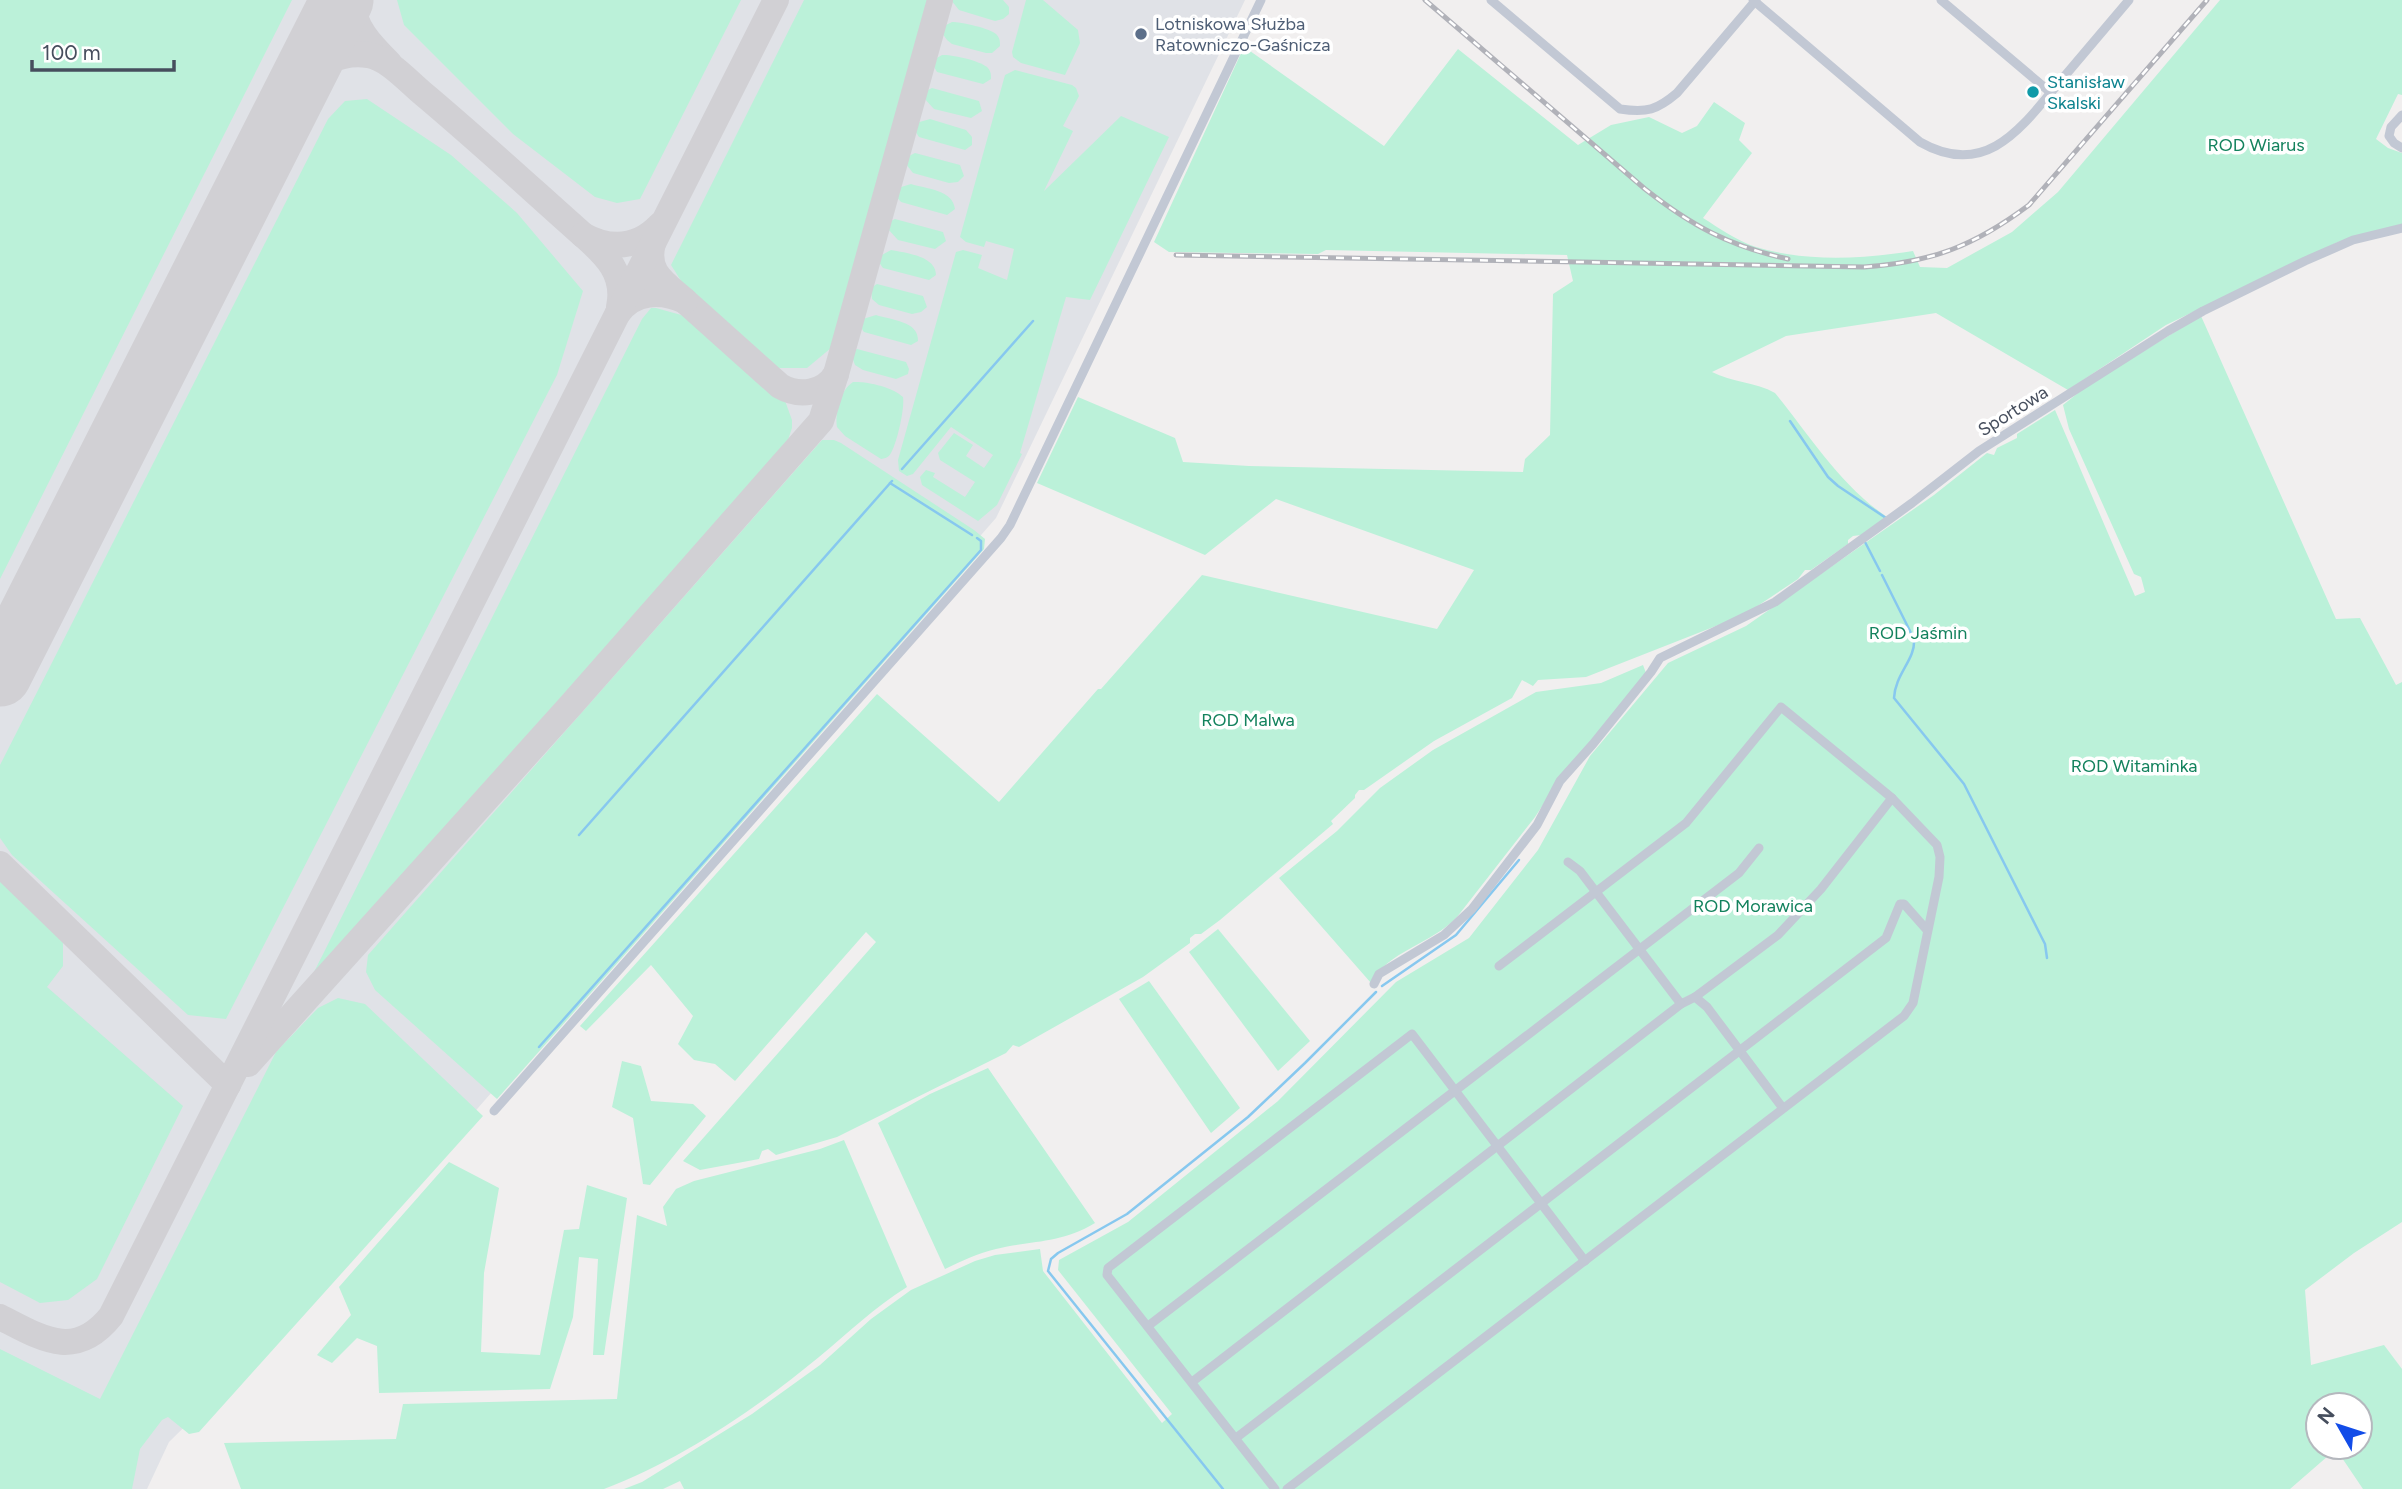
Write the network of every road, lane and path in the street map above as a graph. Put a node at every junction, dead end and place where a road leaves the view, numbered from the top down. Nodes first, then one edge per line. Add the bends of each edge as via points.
1 (1261, 0) edge
2 (1491, 0) edge
3 (1755, 0) edge
4 (1941, 0) edge
5 (2129, 0) edge
6 (2050, 92) junction
7 (2402, 114) edge
8 (2402, 148) edge
9 (2402, 228) edge
10 (1892, 798) junction
11 (1759, 848) dead end
12 (1568, 862) dead end
13 (1595, 892) junction
14 (1927, 930) junction
15 (1639, 948) junction
16 (1499, 966) dead end
17 (1374, 984) dead end
18 (1695, 997) junction
19 (1681, 1004) junction
20 (1741, 1051) junction
21 (1454, 1090) junction
22 (1782, 1107) junction
23 (494, 1111) dead end
24 (1497, 1147) junction
25 (1542, 1205) junction
26 (1585, 1261) junction
27 (1148, 1326) junction
28 (1192, 1382) junction
29 (1236, 1438) junction
30 (1275, 1489) edge
31 (1287, 1489) edge

1 - 23 street via 1010,525
2 - 3 street via 1620,109 1646,111 1677,93
3 - 6 street via 1920,142 1941,152 1968,155 1989,150 2019,130
4 - 6 street
5 - 6 street
7 - 8 street via 2389,136
9 - 17 street, Sportowa via 2353,240 2168,331 1979,452 1775,602 1660,658 1560,781 1536,825 1472,909 1444,935 1380,974
10 - 13 street via 1781,708 1686,823
10 - 14 street via 1937,845 1939,877
10 - 18 street via 1821,889 1778,935
11 - 15 street via 1739,873
12 - 13 street
13 - 15 street
13 - 16 street
14 - 20 street via 1900,904 1886,938
14 - 22 street via 1913,1003 1904,1016
15 - 19 street
15 - 21 street
18 - 19 street
18 - 20 street
19 - 24 street
20 - 22 street
20 - 25 street
21 - 24 street
21 - 27 street
21 - 27 street via 1412,1034 1108,1268 1107,1275
22 - 26 street
24 - 25 street
24 - 28 street
25 - 26 street
25 - 29 street
26 - 31 street
27 - 28 street
28 - 29 street
29 - 30 street

